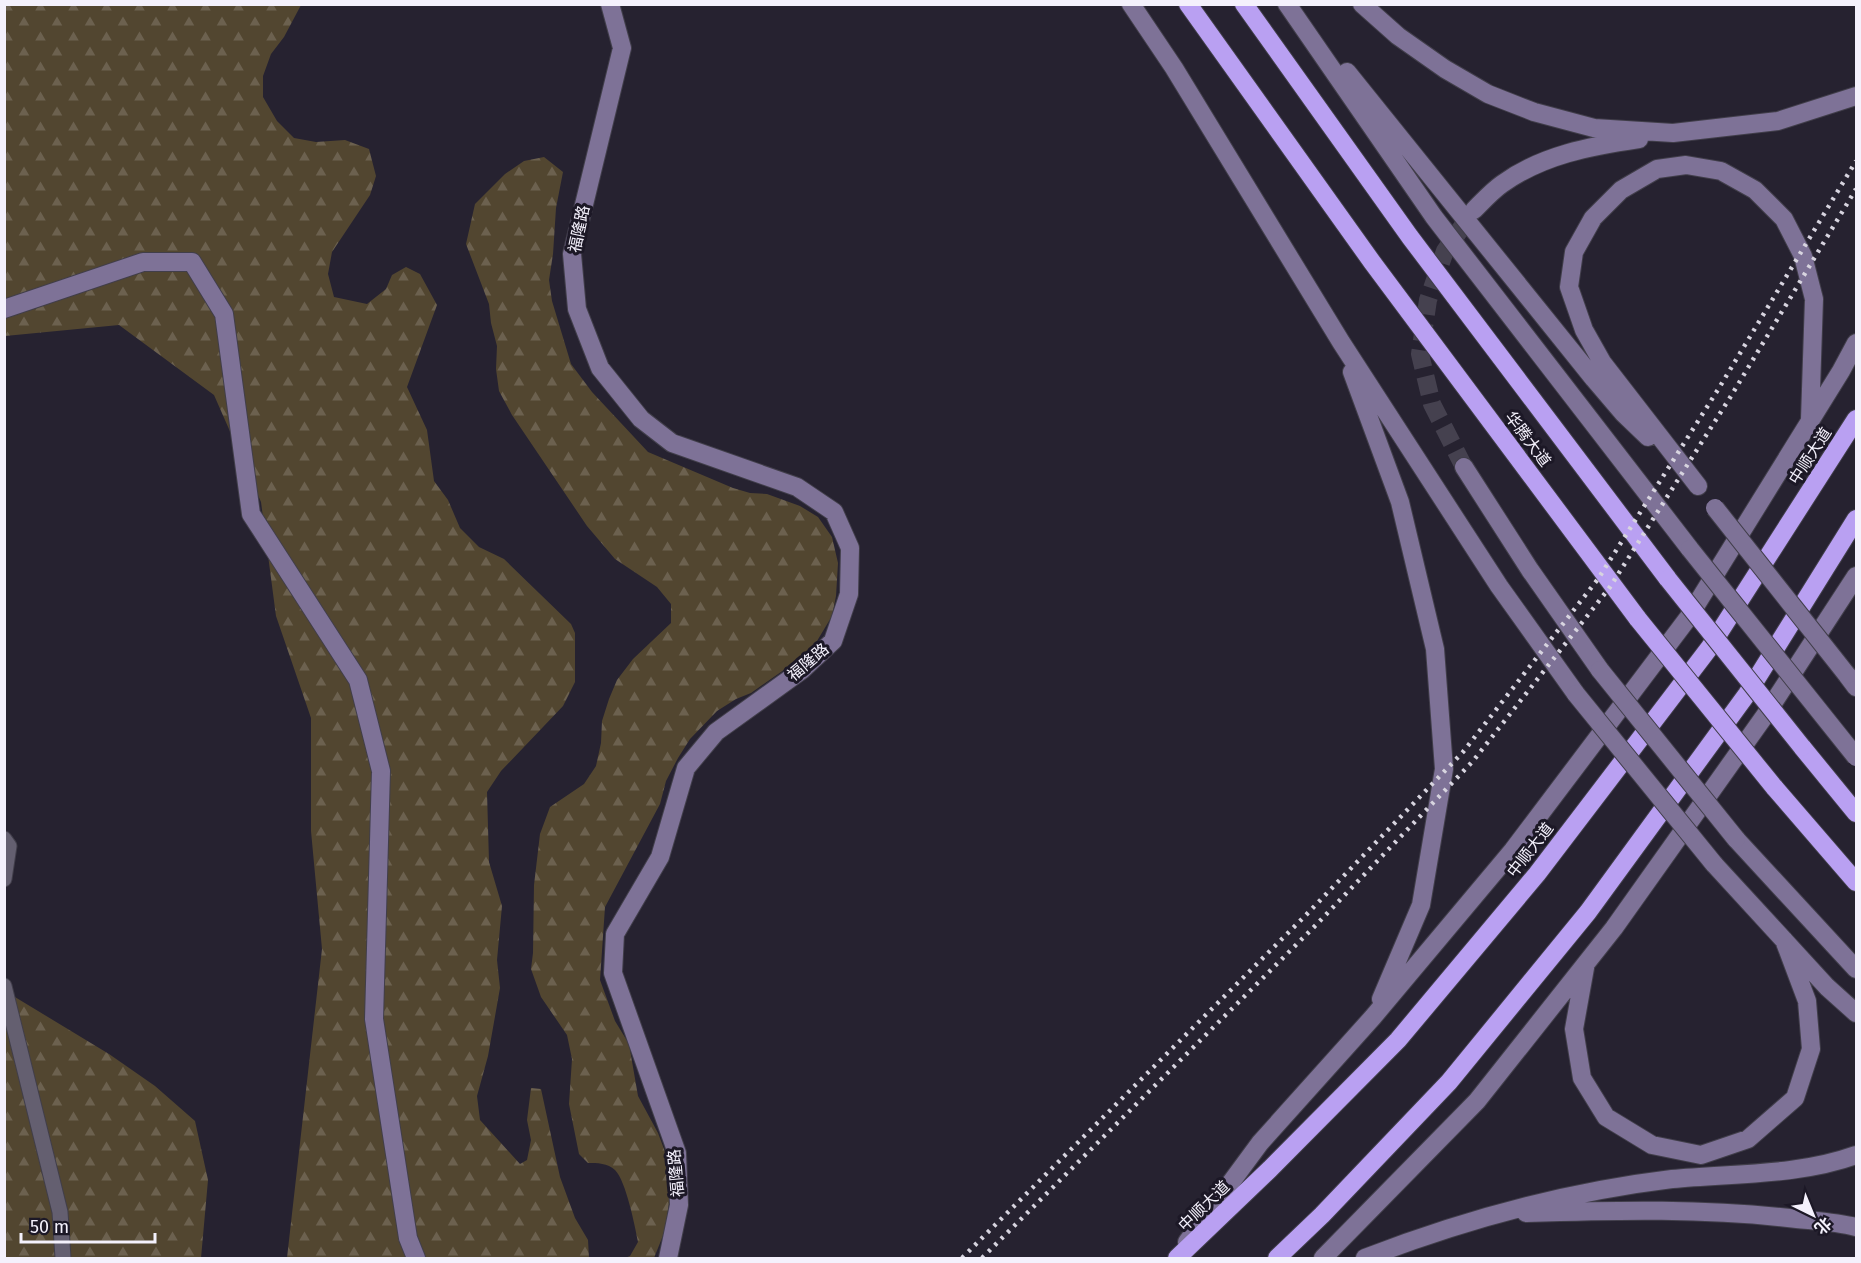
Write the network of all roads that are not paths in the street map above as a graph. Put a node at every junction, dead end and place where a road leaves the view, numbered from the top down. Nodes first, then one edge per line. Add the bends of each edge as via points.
1 (610, 4) edge
2 (1131, 4) edge
3 (1188, 4) edge
4 (1244, 4) edge
5 (1287, 4) edge
6 (1292, 4) edge
7 (1362, 4) edge
8 (1857, 96) edge
9 (1673, 133) junction
10 (1474, 210) tunnel mouth
11 (4, 309) edge
12 (1341, 342) junction
13 (1857, 343) edge
14 (1857, 419) edge
15 (1810, 420) junction
16 (1464, 467) tunnel mouth
17 (1698, 486) junction
18 (1857, 519) edge
19 (1857, 576) edge
20 (1852, 681) edge
21 (1857, 757) edge
22 (1857, 813) edge
23 (4, 839) edge
24 (4, 879) edge
25 (1857, 882) edge
26 (1784, 940) junction
27 (1585, 965) junction
28 (1857, 969) edge
29 (4, 986) edge
30 (1857, 1013) edge
31 (1373, 1017) junction
32 (1857, 1155) edge
33 (1491, 1214) junction
34 (1853, 1226) edge
35 (63, 1258) edge
36 (416, 1258) edge
37 (668, 1258) edge
38 (1176, 1258) edge
39 (1277, 1258) edge
40 (1323, 1258) edge
41 (1365, 1258) edge

1 - 37 main road, 福隆路 via 622,48 572,254 577,309 600,368 640,419 672,443 797,487 834,512 850,548 849,594 833,641 802,670 716,732 686,768 660,857 615,934 613,972 677,1153 679,1205
2 - 12 main road
3 - 25 highway, 华腾大道, bridge via 1372,262 1638,619
4 - 22 highway, 华腾大道, bridge via 1410,237 1668,579
5 - 21 main road, bridge via 1434,217 1690,549
6 - 17 main road via 1594,379
7 - 9 main road via 1417,50 1488,94 1534,112 1594,128
8 - 9 main road via 1778,121
9 - 10 main road via 1592,146 1537,164 1501,184
11 - 36 main road via 143,262 192,262 224,314 251,514 358,680 381,771 374,1019 408,1238
12 - 26 main road, bridge via 1499,586 1576,694 1714,864
12 - 31 main road via 1400,502 1435,649 1444,769 1421,905
13 - 15 main road
14 - 38 highway, 中顺大道 via 1710,647 1537,874 1398,1040
15 - 17 main road via 1814,299 1803,256 1784,219 1755,190 1720,171 1686,165 1657,169 1621,190 1593,218 1574,252 1569,287 1584,330 1602,362
15 - 31 main road via 1688,618 1514,850
16 - 28 main road, bridge via 1600,670 1736,839
17 - 20 main road, bridge
18 - 39 highway via 1747,694 1588,912 1449,1082
19 - 27 main road via 1766,714
23 - 24 street via 9,846
26 - 27 main road via 1807,1001 1811,1049 1795,1098 1748,1139 1701,1155 1652,1145 1606,1117 1582,1078 1574,1029
26 - 30 main road
27 - 40 main road via 1477,1101
29 - 35 street via 60,1212
31 - 38 main road via 1260,1143
32 - 33 main road via 1808,1168 1672,1179 1567,1195
33 - 34 main road via 1695,1211
33 - 41 main road

